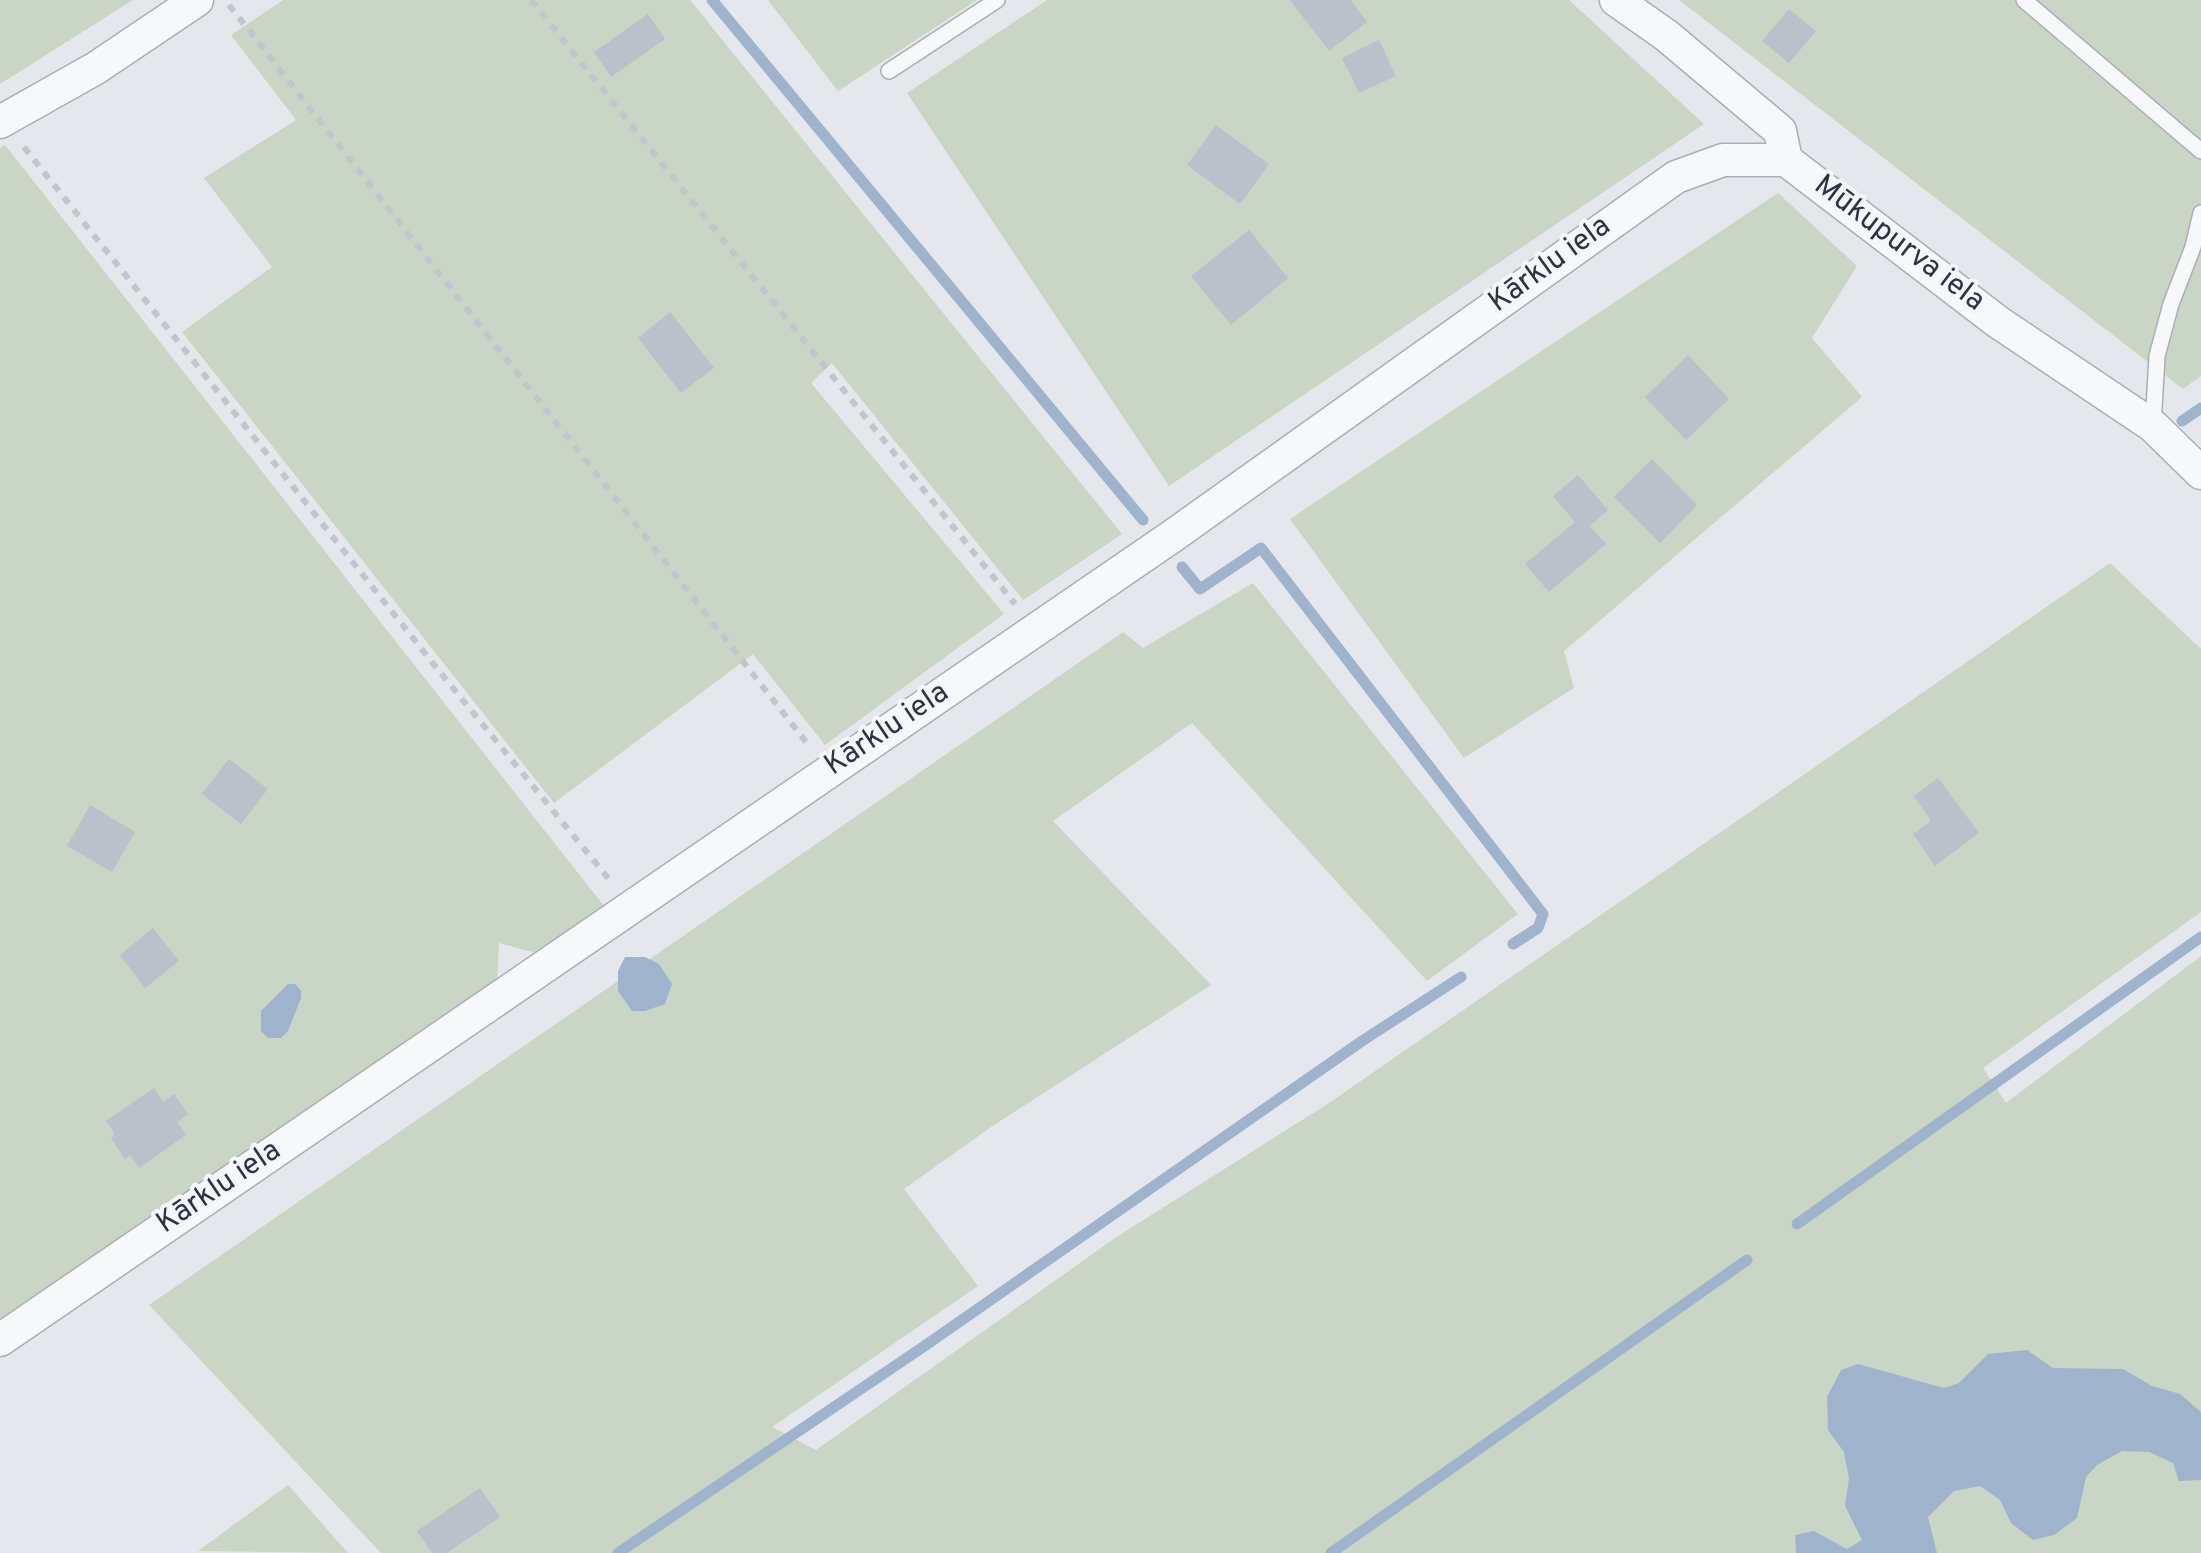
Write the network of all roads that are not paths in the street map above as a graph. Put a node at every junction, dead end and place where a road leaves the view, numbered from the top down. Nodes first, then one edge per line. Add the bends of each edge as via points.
1 (197, 0) edge
2 (997, 0) edge
3 (1616, 0) edge
4 (2024, 0) edge
5 (889, 71) dead end
6 (1, 121) edge
7 (2201, 151) edge
8 (1786, 160) junction
9 (2201, 213) edge
10 (2153, 426) junction
11 (2194, 454) edge
12 (0, 1340) edge

1 - 6 street
2 - 5 lane
3 - 8 street, Mūkupurva iela via 1780,131
4 - 7 lane
8 - 10 street, Mūkupurva iela via 1998,322
8 - 12 street, Kārklu iela via 1723,160 1676,177 1036,630
9 - 10 lane via 2157,356
10 - 11 street, Mūkupurva iela

